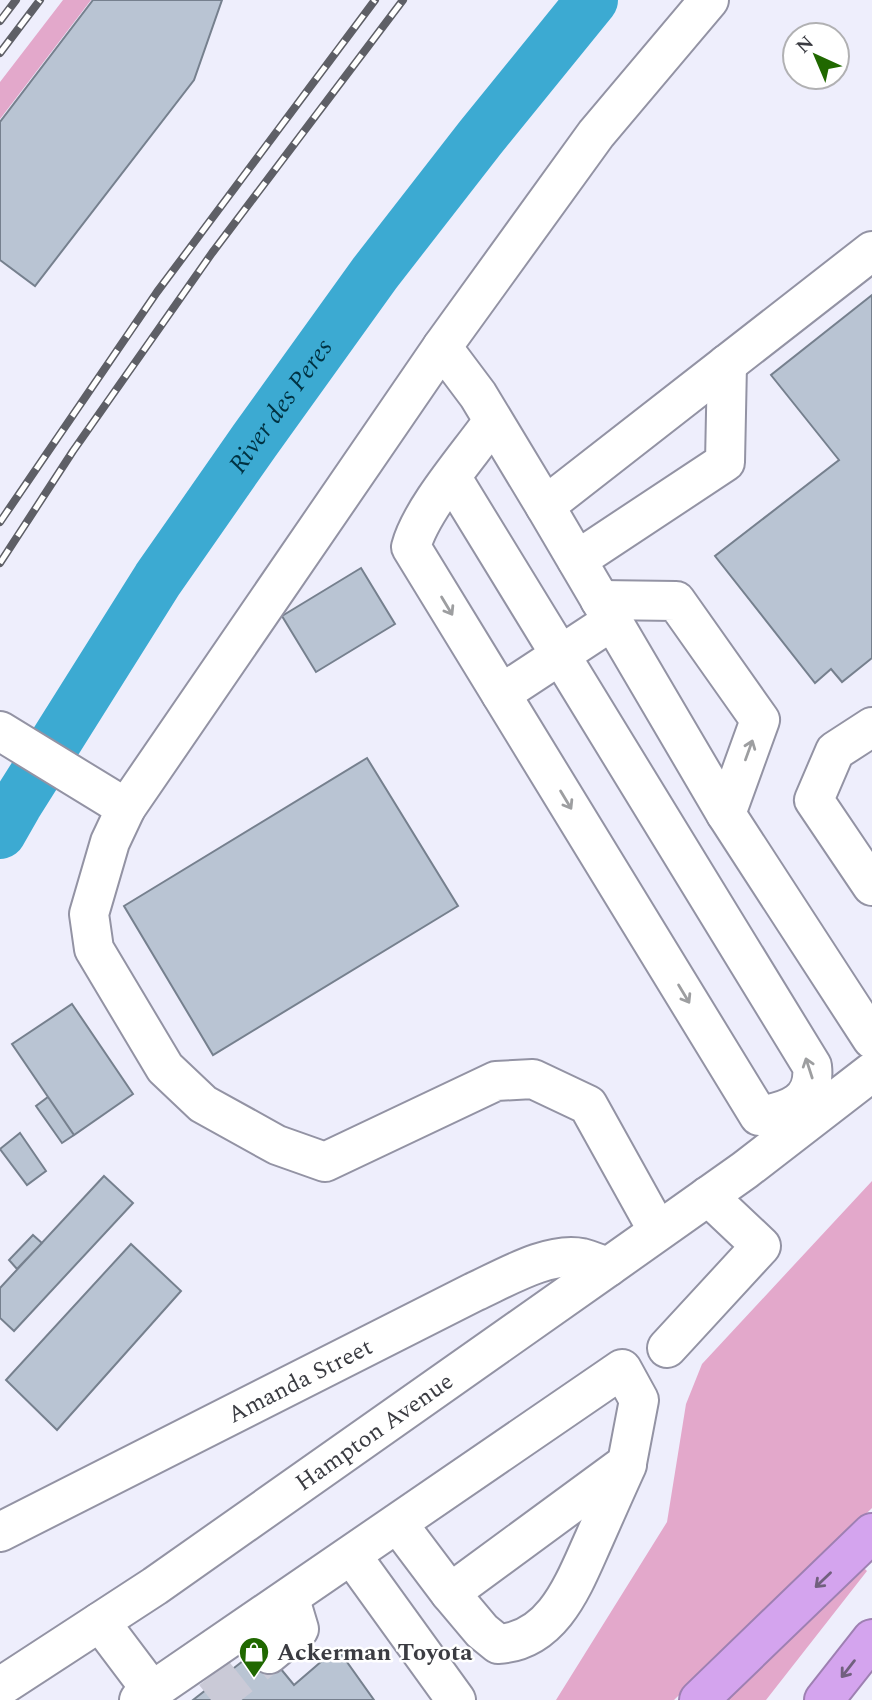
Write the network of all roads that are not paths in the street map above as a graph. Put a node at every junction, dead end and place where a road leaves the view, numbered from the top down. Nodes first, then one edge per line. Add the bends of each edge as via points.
1 (709, 0) edge
2 (872, 251) edge
3 (442, 347) junction
4 (727, 364) junction
5 (493, 421) junction
6 (452, 478) junction
7 (545, 506) junction
8 (577, 560) junction
9 (606, 611) junction
10 (560, 655) junction
11 (501, 694) junction
12 (872, 727) edge
13 (0, 731) edge
14 (126, 808) junction
15 (726, 814) junction
16 (872, 886) edge
17 (872, 1039) edge
18 (872, 1072) edge
19 (708, 1196) junction
20 (658, 1231) junction
21 (608, 1267) junction
22 (667, 1348) dead end
23 (627, 1463) junction
24 (398, 1524) junction
25 (0, 1532) edge
26 (872, 1533) edge
27 (352, 1556) junction
28 (450, 1593) junction
29 (294, 1614) junction
30 (100, 1622) junction
31 (872, 1639) edge
32 (276, 1663) tunnel mouth
33 (0, 1687) edge
34 (146, 1695) edge
35 (456, 1700) edge
36 (699, 1700) edge
37 (824, 1700) edge

1 - 3 street via 596,134
2 - 4 street
3 - 5 street
3 - 14 street
4 - 7 street
4 - 8 street via 725,462
5 - 6 street
5 - 7 street
6 - 10 street
6 -> 11 street via 416,528 411,547
7 - 8 street
8 - 9 street
9 - 10 street
9 - 15 street
15 -> 9 street via 760,720 676,601
10 - 11 street
11 -> 10 street via 759,1116 784,1112 808,1094 813,1081 811,1066
12 - 16 street via 835,751 814,800
13 - 14 street
14 - 20 street via 110,842 89,914 94,949 165,1068 204,1104 276,1145 325,1162 496,1081 533,1079 588,1105
15 - 17 street
18 - 19 street, Hampton Avenue
19 - 20 street, Hampton Avenue
19 - 22 street via 761,1246
20 - 21 street, Hampton Avenue
21 - 25 street, Amanda Street via 580,1258 558,1258 530,1267
21 - 30 street, Hampton Avenue
23 - 24 street via 639,1400 622,1369
23 - 28 street
23 - 28 street via 569,1596 548,1622 517,1643 498,1644
24 - 27 street
24 - 28 street
26 -> 36 highway
27 - 29 street
27 - 35 street
29 - 32 street
29 - 34 street
30 - 33 street, Hampton Avenue
30 - 34 street
31 -> 37 highway

